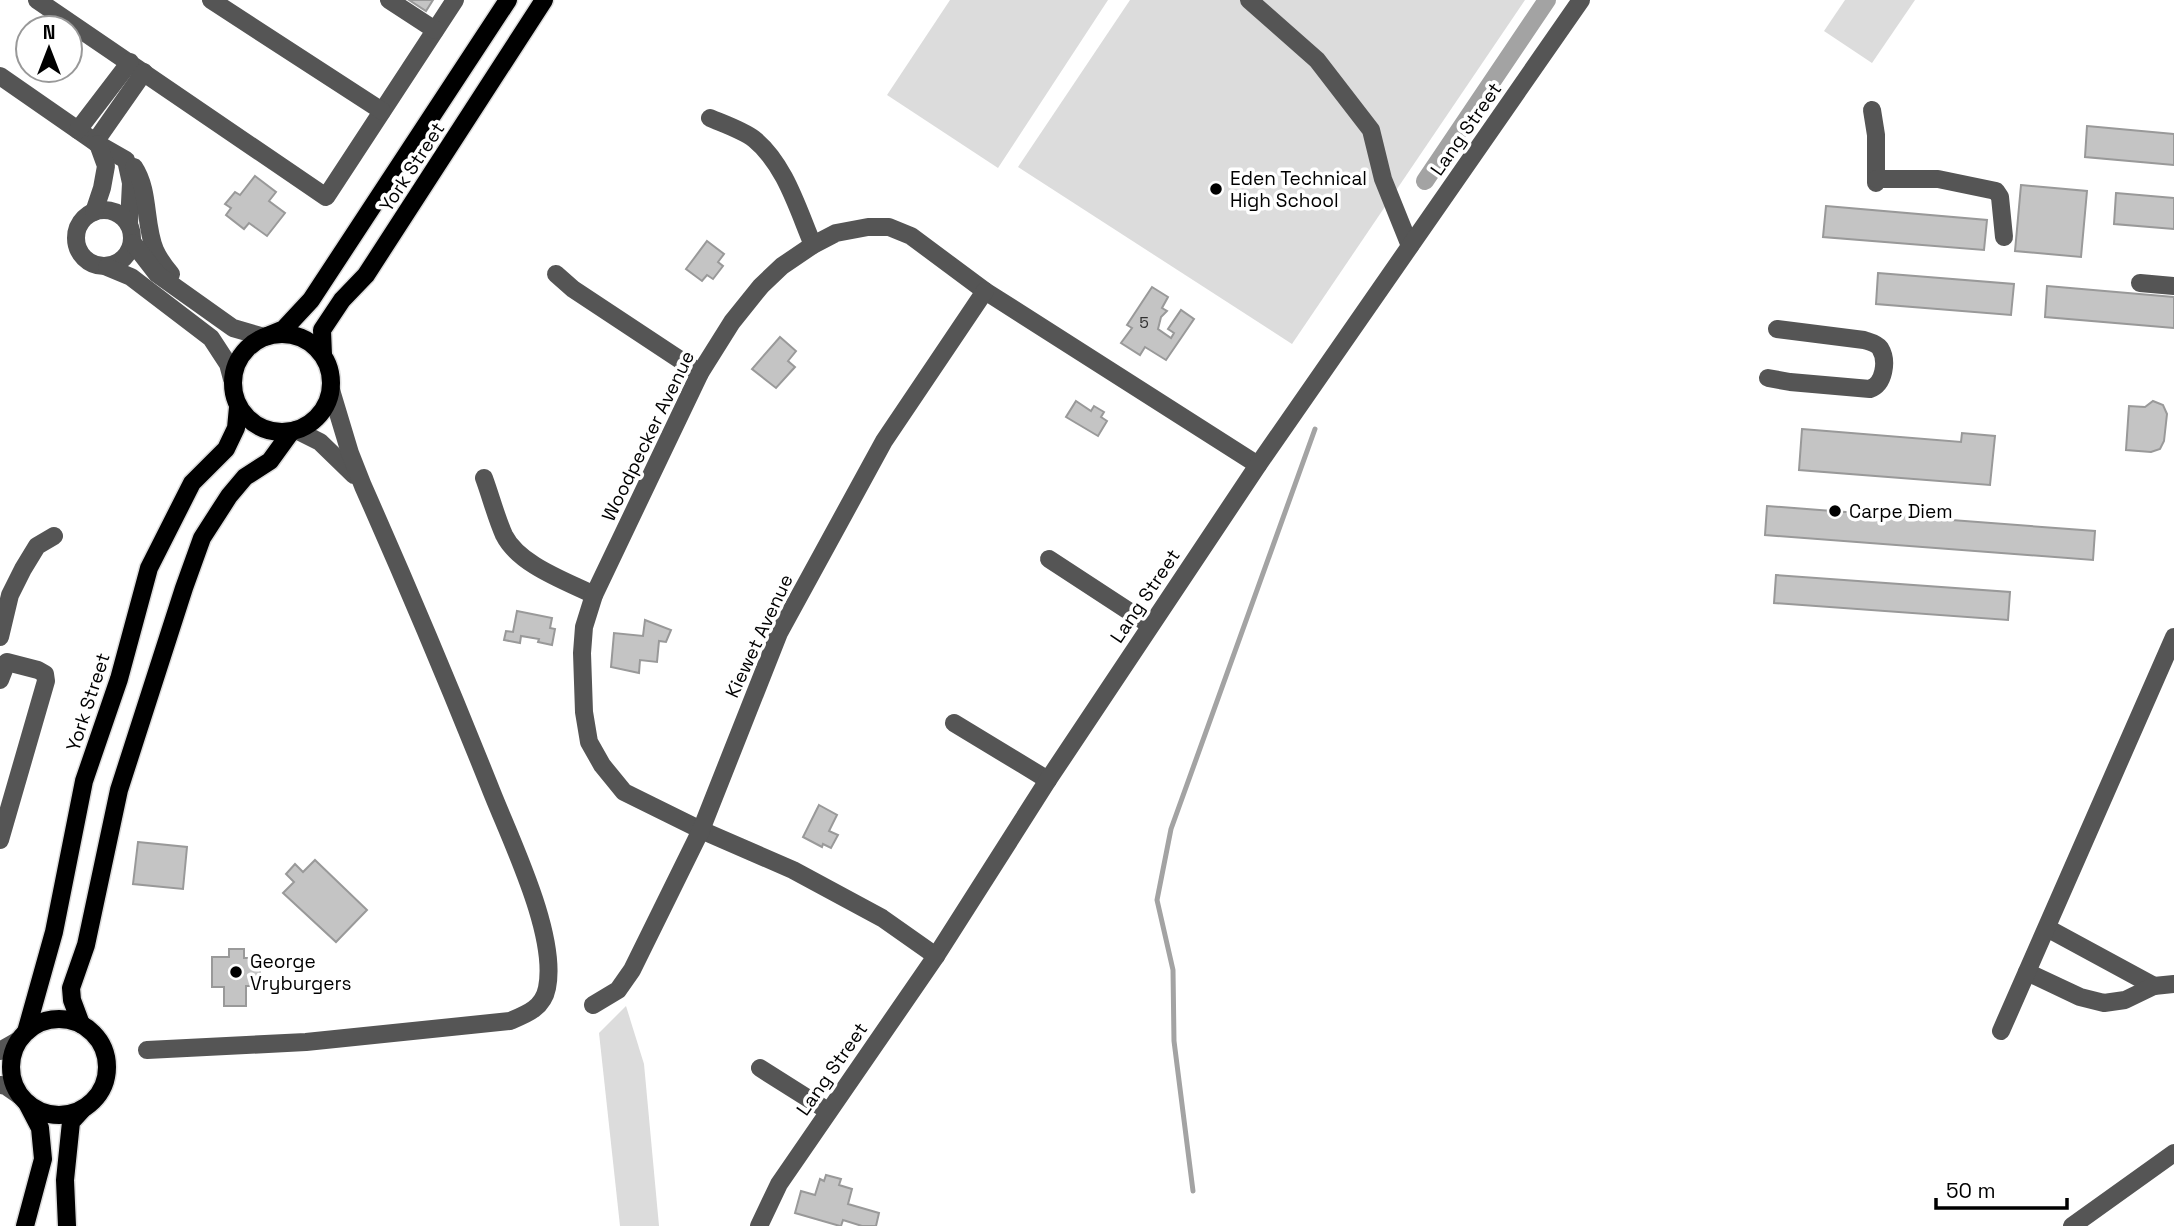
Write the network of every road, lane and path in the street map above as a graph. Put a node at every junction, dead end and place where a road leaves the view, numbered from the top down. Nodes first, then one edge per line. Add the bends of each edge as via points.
1 (37, 0) edge
2 (212, 0) edge
3 (389, 0) edge
4 (455, 0) edge
5 (508, 0) edge
6 (544, 0) edge
7 (1249, 0) edge
8 (1581, 0) edge
9 (435, 30) junction
10 (137, 67) junction
11 (0, 76) edge
12 (1872, 110) dead end
13 (382, 111) junction
14 (710, 118) dead end
15 (78, 130) junction
16 (96, 143) junction
17 (126, 160) junction
18 (94, 212) junction
19 (129, 223) junction
20 (2004, 237) dead end
21 (133, 243) junction
22 (813, 245) junction
23 (1409, 246) junction
24 (107, 267) junction
25 (556, 274) dead end
26 (2140, 283) dead end
27 (2174, 286) edge
28 (985, 291) junction
29 (193, 300) junction
30 (1777, 329) dead end
31 (266, 336) junction
32 (323, 355) junction
33 (700, 373) junction
34 (1768, 378) dead end
35 (232, 379) junction
36 (331, 390) junction
37 (238, 407) junction
38 (293, 431) junction
39 (1258, 465) junction
40 (484, 478) dead end
41 (363, 486) junction
42 (54, 536) dead end
43 (1049, 559) dead end
44 (594, 595) junction
45 (1150, 625) junction
46 (0, 637) edge
47 (2174, 637) edge
48 (3, 661) edge
49 (0, 680) edge
50 (954, 723) dead end
51 (1048, 780) junction
52 (701, 830) junction
53 (0, 840) edge
54 (2047, 928) junction
55 (936, 956) junction
56 (2027, 972) junction
57 (2174, 984) edge
58 (2154, 986) junction
59 (593, 1005) dead end
60 (81, 1024) junction
61 (2001, 1031) dead end
62 (23, 1036) junction
63 (146, 1050) dead end
64 (0, 1051) edge
65 (760, 1068) dead end
66 (0, 1085) edge
67 (23, 1099) junction
68 (82, 1110) junction
69 (828, 1111) junction
70 (2174, 1153) edge
71 (25, 1226) edge
72 (67, 1226) edge
73 (759, 1226) edge
74 (2072, 1226) edge

1 - 10 street
2 - 13 street
3 - 9 street
4 - 9 street
5 - 31 main road, York Street via 311,300 284,329
6 - 32 main road, York Street via 373,265 322,330
7 - 23 street via 1317,60 1371,131
8 - 23 street, Lang Street
9 - 13 street
10 - 13 street via 326,197
10 - 15 street
10 - 16 street
11 - 15 street
12 - 20 street via 1876,181 1938,179 1996,191
14 - 22 street via 752,138 764,149 785,181
15 - 16 street
16 - 17 street
16 - 18 street via 106,166
17 - 19 street via 131,183
17 - 29 street via 136,169 142,187 154,249
18 - 19 street via 113,211
18 - 24 street via 80,224 76,241 90,263
19 - 21 street
21 - 24 street via 124,260
21 - 29 street via 157,274
22 - 28 street, Woodpecker Avenue via 836,233 889,227 911,236
22 - 33 street, Woodpecker Avenue via 761,286
23 - 39 street, Lang Street
24 - 35 street via 131,277 211,338
25 - 33 street
26 - 27 street
28 - 39 street, Woodpecker Avenue
28 - 52 street, Kiewet Avenue via 884,441 779,633
29 - 31 street via 233,328
30 - 34 street via 1875,344 1881,349 1883,375 1870,389
31 - 32 main road via 298,336
31 - 35 main road, York Street via 239,358
32 - 36 main road, York Street
33 - 44 street, Woodpecker Avenue
35 - 37 main road, York Street
36 - 38 main road via 315,420
36 - 41 street
37 - 38 main road via 260,428
37 - 62 main road, York Street via 236,428 226,449 192,483 149,568 119,679 84,781 54,932
38 - 41 street via 320,442
38 - 60 main road via 270,461 245,477 229,496 202,538 184,588 119,790 86,945 71,988
39 - 45 street, Lang Street
40 - 44 street via 505,537 516,551
41 - 63 street via 455,699 538,909 549,964 547,989 540,1005 510,1021 306,1042
42 - 46 street via 37,546 23,569 10,594
43 - 45 street
44 - 52 street, Woodpecker Avenue via 584,627 581,679 589,743 624,792
45 - 51 street, Lang Street
47 - 54 street
48 - 49 street
48 - 53 street via 38,670 46,674 46,681
50 - 51 street
51 - 55 street, Lang Street
52 - 55 street, Woodpecker Avenue via 804,876 882,918
52 - 59 street, Kiewet Avenue via 632,970 618,990
54 - 56 street
54 - 58 street
55 - 69 street, Lang Street
56 - 58 street via 2104,1003 2125,1000
56 - 61 street
57 - 58 street
60 - 62 main road via 47,1021
60 - 68 main road via 98,1040 107,1061 99,1094
62 - 64 street
62 - 67 main road, York Street via 11,1062 14,1085
65 - 69 street
66 - 67 street
67 - 68 main road via 37,1110 59,1115
67 - 71 main road, York Street via 40,1128 43,1159
68 - 72 main road via 72,1122 65,1180
69 - 73 street, Lang Street via 779,1184
70 - 74 street

